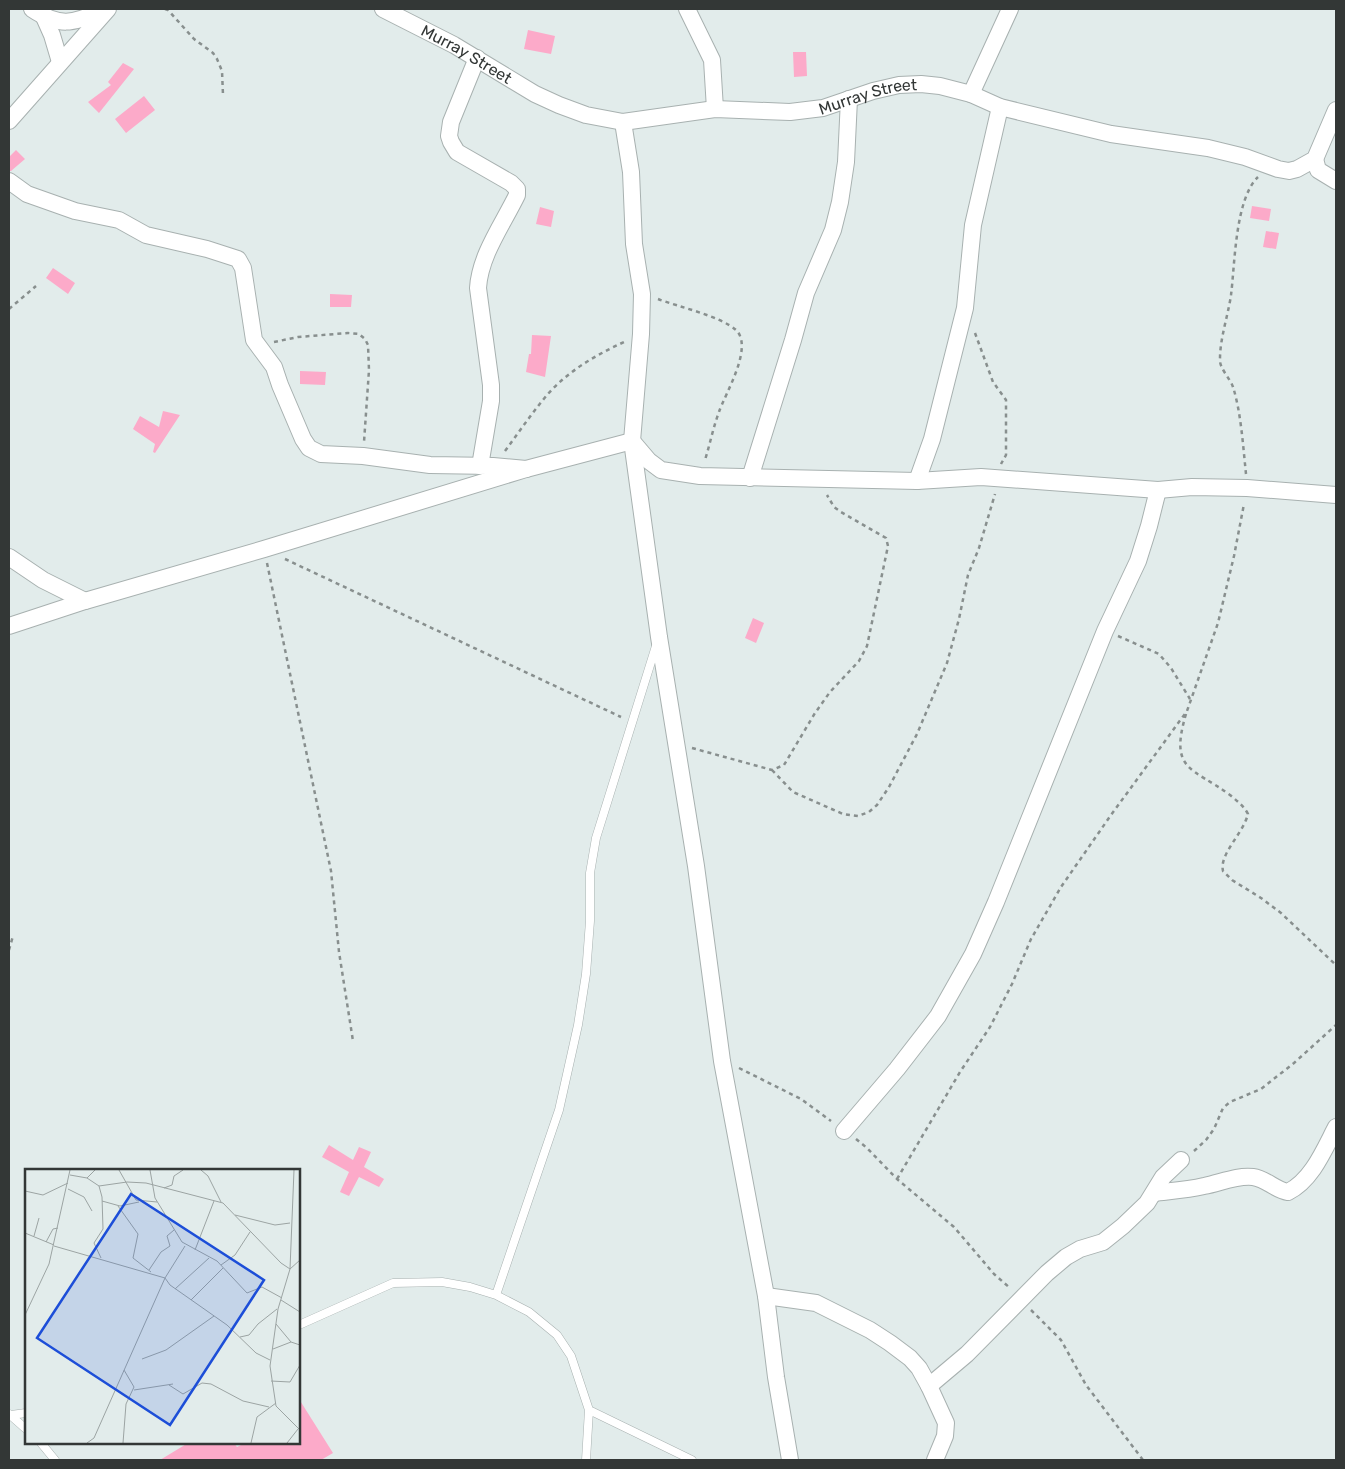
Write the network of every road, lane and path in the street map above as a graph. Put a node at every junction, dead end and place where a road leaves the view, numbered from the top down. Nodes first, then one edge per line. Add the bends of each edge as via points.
1 (107, 9) edge
2 (165, 9) edge
3 (383, 9) edge
4 (687, 9) edge
5 (1010, 9) edge
6 (38, 13) edge
7 (476, 58) junction
8 (60, 62) junction
9 (971, 94) junction
10 (224, 95) dead end
11 (849, 99) junction
12 (1000, 107) junction
13 (715, 109) junction
14 (1336, 110) edge
15 (9, 121) edge
16 (623, 122) junction
17 (1315, 159) junction
18 (1270, 166) junction
19 (9, 181) edge
20 (1336, 181) edge
21 (36, 286) dead end
22 (642, 294) junction
23 (965, 308) junction
24 (9, 309) edge
25 (641, 334) junction
26 (260, 350) junction
27 (632, 441) junction
28 (363, 456) junction
29 (487, 466) junction
30 (526, 469) junction
31 (700, 476) junction
32 (981, 477) junction
33 (750, 478) junction
34 (1000, 478) junction
35 (820, 480) junction
36 (917, 481) junction
37 (1247, 488) junction
38 (1158, 490) junction
39 (1336, 495) edge
40 (264, 549) junction
41 (9, 557) edge
42 (85, 601) junction
43 (9, 626) edge
44 (1105, 631) junction
45 (659, 637) junction
46 (1190, 700) junction
47 (1187, 711) junction
48 (632, 722) junction
49 (678, 744) junction
50 (772, 770) junction
51 (12, 936) dead end
52 (9, 950) edge
53 (1336, 966) edge
54 (1336, 1025) edge
55 (353, 1041) dead end
56 (722, 1061) junction
57 (1336, 1127) edge
58 (844, 1131) junction
59 (1180, 1160) joint
60 (897, 1179) junction
61 (1154, 1193) junction
62 (496, 1295) junction
63 (766, 1296) junction
64 (1022, 1300) junction
65 (300, 1326) edge
66 (930, 1386) junction
67 (590, 1410) junction
68 (25, 1413) edge
69 (10, 1415) edge
70 (25, 1428) edge
71 (42, 1444) edge
72 (55, 1460) edge
73 (586, 1460) edge
74 (692, 1460) edge
75 (790, 1460) edge
76 (935, 1460) edge
77 (1143, 1460) edge

1 - 6 street via 82,20 65,22
1 - 8 street
2 - 10 path via 194,39 213,53 222,71
3 - 7 street, Murray Street
4 - 13 street via 712,60
5 - 9 street
6 - 8 street via 52,35
7 - 16 street, Murray Street via 559,105 586,115
7 - 29 street via 449,136 457,152 517,189 479,276 491,385
8 - 15 street
9 - 11 street, Murray Street via 921,84 899,85
9 - 12 street, Murray Street
11 - 13 street, Murray Street via 823,108 790,112
11 - 33 street via 846,162 833,230 806,293
12 - 18 street, Murray Street via 1111,134 1208,148
12 - 23 street via 973,225
13 - 16 street, Murray Street
14 - 17 street
16 - 22 street via 632,172 634,244
17 - 18 street, Murray Street via 1289,171
17 - 20 street via 1318,170
18 - 37 path via 1252,183 1239,222 1219,362 1233,386 1242,433
19 - 26 street via 27,194 75,211 119,220 146,235 238,259 243,268 254,340
21 - 24 path
22 - 25 street
22 - 31 path via 720,321 737,331 742,344 740,363 719,412
23 - 32 path via 993,382 1006,400 1006,455 1004,461
23 - 36 street via 932,439
25 - 27 street
25 - 29 path via 597,354 572,372 548,393
26 - 28 street via 274,367 309,448 321,454
26 - 28 path via 273,342 298,337 348,333 359,334 365,339 369,370
27 - 30 street
27 - 31 street via 661,470
27 - 45 street
28 - 29 street via 430,465
29 - 30 street
30 - 40 street
31 - 33 street
32 - 34 street
32 - 36 street
33 - 35 street
34 - 38 street
34 - 50 path via 968,575 947,663 916,734 877,805 858,816 843,814 794,792
35 - 36 street
35 - 50 path via 834,507 886,538 888,555 868,646 815,713 784,764
37 - 38 street
37 - 39 street
37 - 46 path via 1218,623
38 - 44 street via 1138,562
40 - 42 street
40 - 48 path
40 - 55 path via 331,871
41 - 42 street via 43,580
42 - 43 street
44 - 46 path via 1159,654
44 - 58 street via 973,954 938,1016
45 - 48 lane
45 - 49 street
46 - 47 path
47 - 53 path via 1180,734 1186,766 1223,790 1248,814 1238,837 1222,860 1223,871 1281,913
47 - 60 path via 1061,887 1031,939 990,1027
48 - 62 lane via 596,838 590,874 586,974 559,1110
49 - 50 path
49 - 56 street
51 - 52 path
54 - 59 path via 1261,1089 1230,1102 1206,1140
56 - 58 path via 801,1099
56 - 63 street
57 - 61 street via 1303,1182 1288,1192 1252,1177
58 - 60 path via 867,1148
59 - 61 street via 1163,1177
60 - 64 path via 954,1227 994,1274
61 - 64 street via 1137,1214 1113,1235 1066,1257
62 - 65 lane via 442,1282 393,1283
62 - 67 lane via 528,1312 556,1335 572,1356
63 - 66 street via 816,1304 870,1330 910,1358
63 - 75 street
64 - 66 street
64 - 77 path via 1060,1340 1086,1385
66 - 76 street via 946,1423
67 - 73 lane
67 - 74 lane
68 - 69 lane
69 - 70 lane
71 - 72 lane

